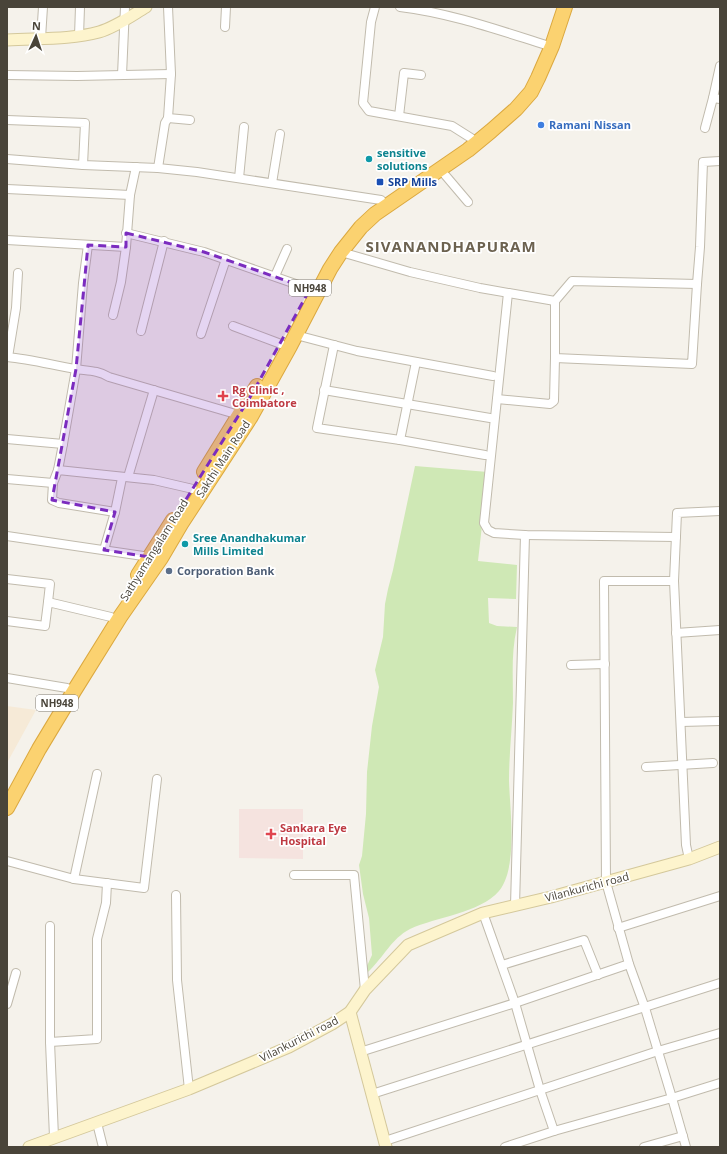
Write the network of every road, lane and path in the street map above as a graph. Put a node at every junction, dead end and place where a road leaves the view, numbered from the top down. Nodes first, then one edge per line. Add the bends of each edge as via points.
1 (43, 7) edge
2 (80, 7) edge
3 (125, 7) edge
4 (146, 7) edge
5 (168, 7) edge
6 (226, 7) edge
7 (374, 7) edge
8 (400, 7) edge
9 (450, 7) edge
10 (558, 7) edge
11 (565, 7) edge
12 (416, 8) edge
13 (450, 16) junction
14 (124, 20) junction
15 (225, 26) dead end
16 (79, 36) junction
17 (41, 38) junction
18 (7, 40) edge
19 (546, 45) junction
20 (720, 66) edge
21 (171, 74) junction
22 (421, 74) dead end
23 (7, 75) edge
24 (122, 75) junction
25 (716, 98) edge
26 (399, 116) junction
27 (168, 118) junction
28 (7, 120) edge
29 (190, 120) dead end
30 (244, 127) dead end
31 (705, 128) dead end
32 (280, 134) dead end
33 (471, 138) junction
34 (7, 159) edge
35 (720, 161) edge
36 (83, 165) junction
37 (136, 167) junction
38 (158, 168) junction
39 (440, 169) junction
40 (238, 178) junction
41 (272, 183) junction
42 (7, 189) edge
43 (130, 195) junction
44 (381, 200) junction
45 (468, 202) dead end
46 (126, 233) junction
47 (7, 240) edge
48 (164, 241) junction
49 (88, 245) junction
50 (126, 247) junction
51 (287, 249) dead end
52 (341, 252) junction
53 (226, 259) junction
54 (18, 273) dead end
55 (275, 276) junction
56 (697, 284) junction
57 (310, 289) junction
58 (508, 293) junction
59 (555, 301) junction
60 (7, 307) edge
61 (16, 308) junction
62 (113, 315) dead end
63 (233, 326) dead end
64 (141, 331) dead end
65 (201, 334) dead end
66 (296, 335) junction
67 (281, 344) junction
68 (334, 345) junction
69 (8, 357) edge
70 (555, 358) junction
71 (416, 362) junction
72 (76, 369) junction
73 (493, 376) dead end
74 (154, 390) junction
75 (324, 390) junction
76 (497, 399) junction
77 (408, 404) junction
78 (247, 409) junction
79 (490, 418) dead end
80 (7, 439) edge
81 (400, 440) junction
82 (63, 444) junction
83 (485, 455) dead end
84 (58, 470) junction
85 (125, 478) junction
86 (7, 479) edge
87 (53, 483) junction
88 (193, 489) junction
89 (720, 511) edge
90 (115, 512) junction
91 (525, 535) junction
92 (7, 536) edge
93 (676, 537) junction
94 (104, 550) junction
95 (150, 557) junction
96 (7, 579) edge
97 (674, 581) junction
98 (48, 602) junction
99 (111, 617) junction
100 (7, 622) edge
101 (720, 630) edge
102 (676, 633) junction
103 (605, 664) junction
104 (571, 665) dead end
105 (7, 678) edge
106 (66, 688) junction
107 (720, 721) edge
108 (681, 722) junction
109 (713, 763) dead end
110 (683, 765) junction
111 (646, 767) dead end
112 (97, 774) dead end
113 (157, 779) dead end
114 (7, 791) edge
115 (7, 808) edge
116 (720, 847) edge
117 (689, 858) junction
118 (7, 861) edge
119 (294, 875) dead end
120 (74, 879) junction
121 (606, 882) junction
122 (107, 883) junction
123 (176, 896) dead end
124 (720, 896) edge
125 (515, 906) junction
126 (483, 913) junction
127 (50, 926) dead end
128 (618, 928) junction
129 (629, 964) junction
130 (502, 965) junction
131 (16, 973) dead end
132 (598, 974) junction
133 (720, 983) edge
134 (365, 990) junction
135 (515, 1003) junction
136 (7, 1004) edge
137 (645, 1008) junction
138 (350, 1012) junction
139 (720, 1033) edge
140 (50, 1042) junction
141 (528, 1045) junction
142 (658, 1051) junction
143 (360, 1052) junction
144 (720, 1083) edge
145 (189, 1089) junction
146 (540, 1090) junction
147 (372, 1094) junction
148 (672, 1098) junction
149 (97, 1123) junction
150 (554, 1131) junction
151 (683, 1136) junction
152 (54, 1137) junction
153 (385, 1144) edge
154 (28, 1147) edge
155 (103, 1147) edge
156 (504, 1147) edge
157 (644, 1147) edge
158 (686, 1147) edge

1 - 17 street
2 - 16 street
3 - 14 street
4 - 14 main road
5 - 21 street
6 - 15 street
7 - 26 street via 363,103 369,111
8 - 12 street
9 - 13 street
10 - 19 highway, Sathyamangalam Road / NH948
11 - 39 highway, Sakthi Main Road / NH948 via 552,46 530,92 516,109 491,131
12 - 13 street
13 - 19 street
14 - 16 main road via 101,31
14 - 24 street
16 - 17 main road
17 - 18 main road
19 - 33 highway, Sathyamangalam Road / NH948 via 523,89 509,105
20 - 25 street
21 - 24 street
21 - 27 street
22 - 26 street via 404,73
23 - 24 street
25 - 31 street
26 - 33 street via 452,126
27 - 29 street
27 - 38 street
28 - 36 street via 85,123
30 - 40 street
32 - 41 street
33 - 44 highway, Sathyamangalam Road / NH948
34 - 36 street
35 - 56 street via 703,162
36 - 37 street
37 - 38 street
37 - 43 street
38 - 40 street
39 - 45 street
39 - 52 highway, Sakthi Main Road / NH948 via 375,214
40 - 41 street
41 - 44 street
42 - 43 street
43 - 46 street
44 - 57 highway, Sathyamangalam Road / NH948 via 356,222 334,249
46 - 48 street
46 - 50 street
47 - 49 street
48 - 53 street
48 - 64 street
49 - 50 street
49 - 72 street
50 - 62 street
51 - 55 street
52 - 58 street via 410,272
52 - 66 highway, Sakthi Main Road / NH948
53 - 55 street
53 - 65 street
54 - 61 street
55 - 57 street
56 - 59 street via 572,281
56 - 70 street via 692,364
57 - 67 highway, Sathyamangalam Road / NH948
58 - 59 street
58 - 76 street
59 - 70 street
60 - 61 street
61 - 69 street
63 - 67 street
66 - 68 street
66 - 78 highway, Sakthi Main Road / NH948
67 - 78 highway, Sathyamangalam Road / NH948
68 - 71 street
68 - 75 street
69 - 72 street
70 - 76 street via 554,401 550,404
71 - 73 street
71 - 77 street
72 - 74 street via 99,372
72 - 82 street
74 - 78 street
74 - 85 street
75 - 77 street
75 - 81 street via 317,428
76 - 91 street via 484,523 488,530 494,533
77 - 79 street
77 - 81 street
78 - 88 highway, Sathyamangalam Road / NH948
78 - 115 highway, Sakthi Main Road / NH948 via 161,558 120,617 74,691
80 - 82 street
81 - 83 street
82 - 84 street
84 - 85 street
84 - 87 street
85 - 88 street via 154,480
85 - 90 street
86 - 87 street
87 - 90 street via 52,500
88 - 95 highway, Sathyamangalam Road / NH948
89 - 93 street via 677,513
90 - 94 street
91 - 93 street
91 - 125 street
92 - 94 street
93 - 97 street
94 - 95 street
95 - 99 highway, Sathyamangalam Road / NH948
96 - 98 street via 50,584
97 - 102 street
97 - 103 street via 604,581
98 - 99 street
98 - 100 street via 45,626
99 - 106 highway, Sathyamangalam Road / NH948
101 - 102 street
102 - 108 street
103 - 104 street
103 - 121 street
105 - 106 street
106 - 114 highway, Sathyamangalam Road / NH948 via 36,736
107 - 108 street
108 - 110 street
109 - 110 street
110 - 111 street
110 - 117 street via 686,845
112 - 120 street
113 - 122 street via 144,888
116 - 117 main road, Vilankurichi road
117 - 121 main road, Vilankurichi road
118 - 120 street
119 - 134 street via 354,875
120 - 122 street
121 - 125 main road, Vilankurichi road
121 - 128 street
122 - 140 street via 106,903 97,939 97,1040
123 - 145 street via 177,980
124 - 128 street
125 - 126 main road, Vilankurichi road
126 - 130 street
126 - 134 main road, Vilankurichi road via 408,945
127 - 140 street
128 - 129 street
129 - 132 street
129 - 137 street
130 - 132 street via 584,940
130 - 135 street
131 - 136 street
132 - 135 street
133 - 137 street
134 - 138 main road, Vilankurichi road
135 - 141 street
135 - 143 street
137 - 141 street
137 - 142 street
138 - 143 main road
138 - 145 main road, Vilankurichi road via 289,1047
139 - 142 street
140 - 152 street
141 - 146 street
141 - 147 street
142 - 146 street
142 - 148 street
143 - 147 main road
144 - 148 street
145 - 149 main road, Vilankurichi road
146 - 150 street
146 - 153 street
147 - 153 main road
148 - 150 street
148 - 151 street
149 - 152 main road, Vilankurichi road
149 - 155 street
150 - 156 street
151 - 157 street
151 - 158 street
152 - 154 main road, Vilankurichi road

